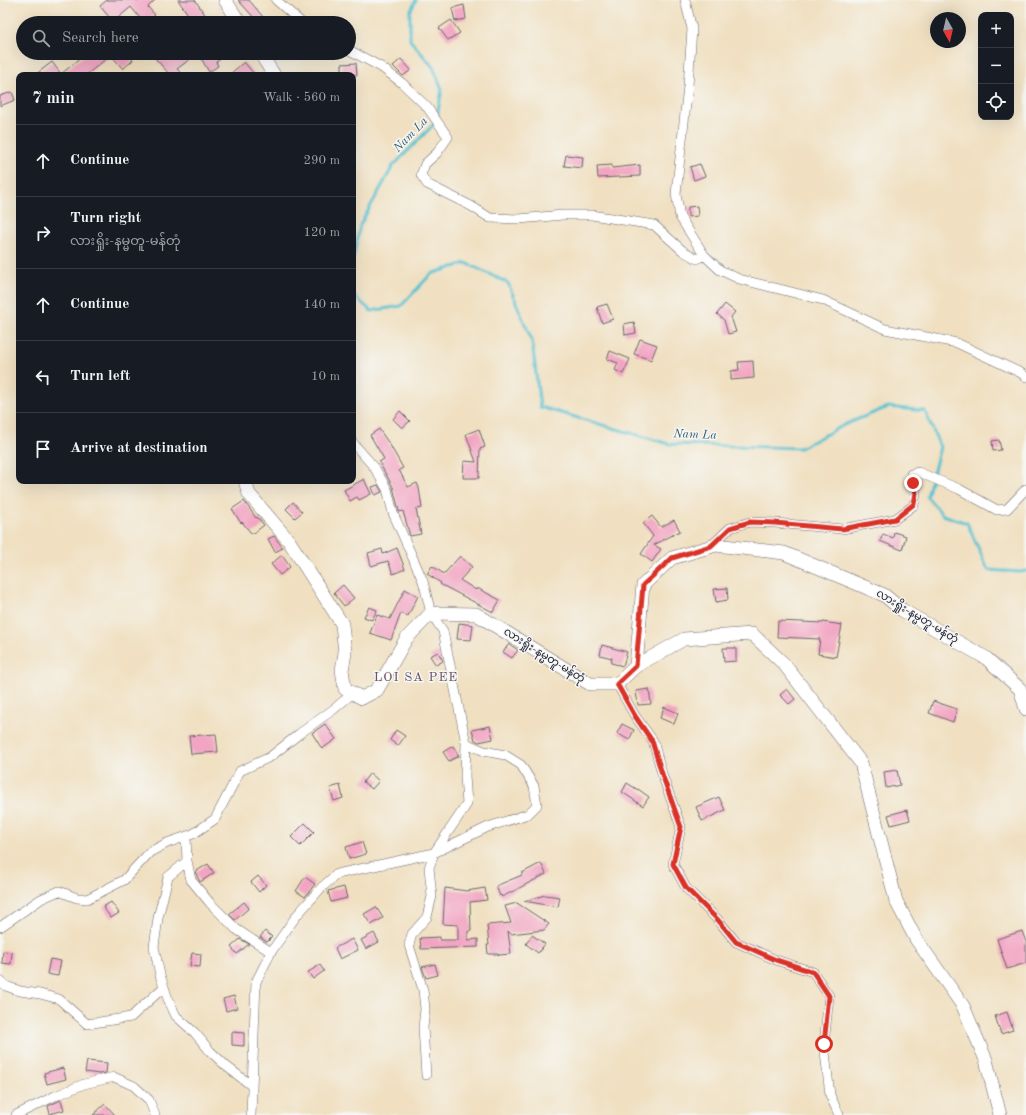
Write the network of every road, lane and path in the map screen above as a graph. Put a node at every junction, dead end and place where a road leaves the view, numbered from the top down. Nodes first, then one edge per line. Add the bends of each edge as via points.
1 (225, 0) edge
2 (276, 0) edge
3 (685, 0) edge
4 (235, 16) edge
5 (294, 16) edge
6 (356, 54) edge
7 (264, 60) edge
8 (272, 72) edge
9 (704, 255) junction
10 (1026, 377) edge
11 (356, 446) edge
12 (246, 484) edge
13 (1026, 489) edge
14 (711, 546) junction
15 (431, 613) junction
16 (636, 666) junction
17 (617, 684) junction
18 (353, 693) junction
19 (1026, 709) edge
20 (466, 743) junction
21 (186, 837) junction
22 (434, 853) junction
23 (187, 861) junction
24 (0, 927) edge
25 (271, 952) junction
26 (0, 981) edge
27 (164, 987) junction
28 (426, 1075) dead end
29 (252, 1086) junction
30 (16, 1115) edge
31 (155, 1115) edge
32 (250, 1115) edge
33 (839, 1115) edge
34 (1000, 1115) edge

1 - 4 main road
2 - 5 street
3 - 9 street via 692,29 676,194 680,217
6 - 9 street via 381,67 402,83 427,107 448,137 437,153 425,164 421,176 427,184 490,218 592,215 627,220 654,226 683,251 697,259
7 - 8 main road
9 - 10 street via 720,270 739,279 823,300 885,329 957,343
11 - 15 street via 374,467 386,489 393,513 423,581
12 - 18 main road via 249,494 289,541 342,624 345,653 342,670 345,689
13 - 14 street via 1007,509 997,510 958,489 918,472 911,474 916,493 914,504 895,519 842,529 750,522 730,528
14 - 16 main road, လားရှိုး-နမ္မတူ-မန်တုံ via 672,558 643,585
14 - 19 main road, လားရှိုး-နမ္မတူ-မန်တုံ via 784,553 884,595 902,610 986,658 1020,689
15 - 17 main road, လားရှိုး-နမ္မတူ-မန်တုံ via 476,614 590,684
15 - 18 main road via 406,639 377,690 362,698
15 - 20 street via 443,631
16 - 17 main road
16 - 34 main road via 684,639 752,634 784,664 861,763 896,901 916,939 963,1006 986,1060
17 - 33 street via 652,741 681,827 673,864 686,888 736,942 776,960 813,972 829,996 824,1044 830,1094
18 - 21 street via 270,756 240,771 215,819
20 - 22 street via 467,804
20 - 22 street via 484,751 505,755 521,765 534,786 538,805 528,814 488,827
21 - 23 street
21 - 24 street via 150,852 124,880 98,894 87,899 59,891 41,899
22 - 25 street via 338,874 321,888 297,915
22 - 28 street via 429,868 432,896 427,917 412,934 409,945 423,990
23 - 25 street via 191,880 210,903 236,929
23 - 27 street via 168,877 158,918 154,947
25 - 29 street via 256,982
26 - 27 street via 20,991 59,999 87,1024 131,1017
27 - 29 street via 176,1016 226,1066
29 - 32 street
30 - 31 street via 84,1084 114,1077 134,1086 148,1100

